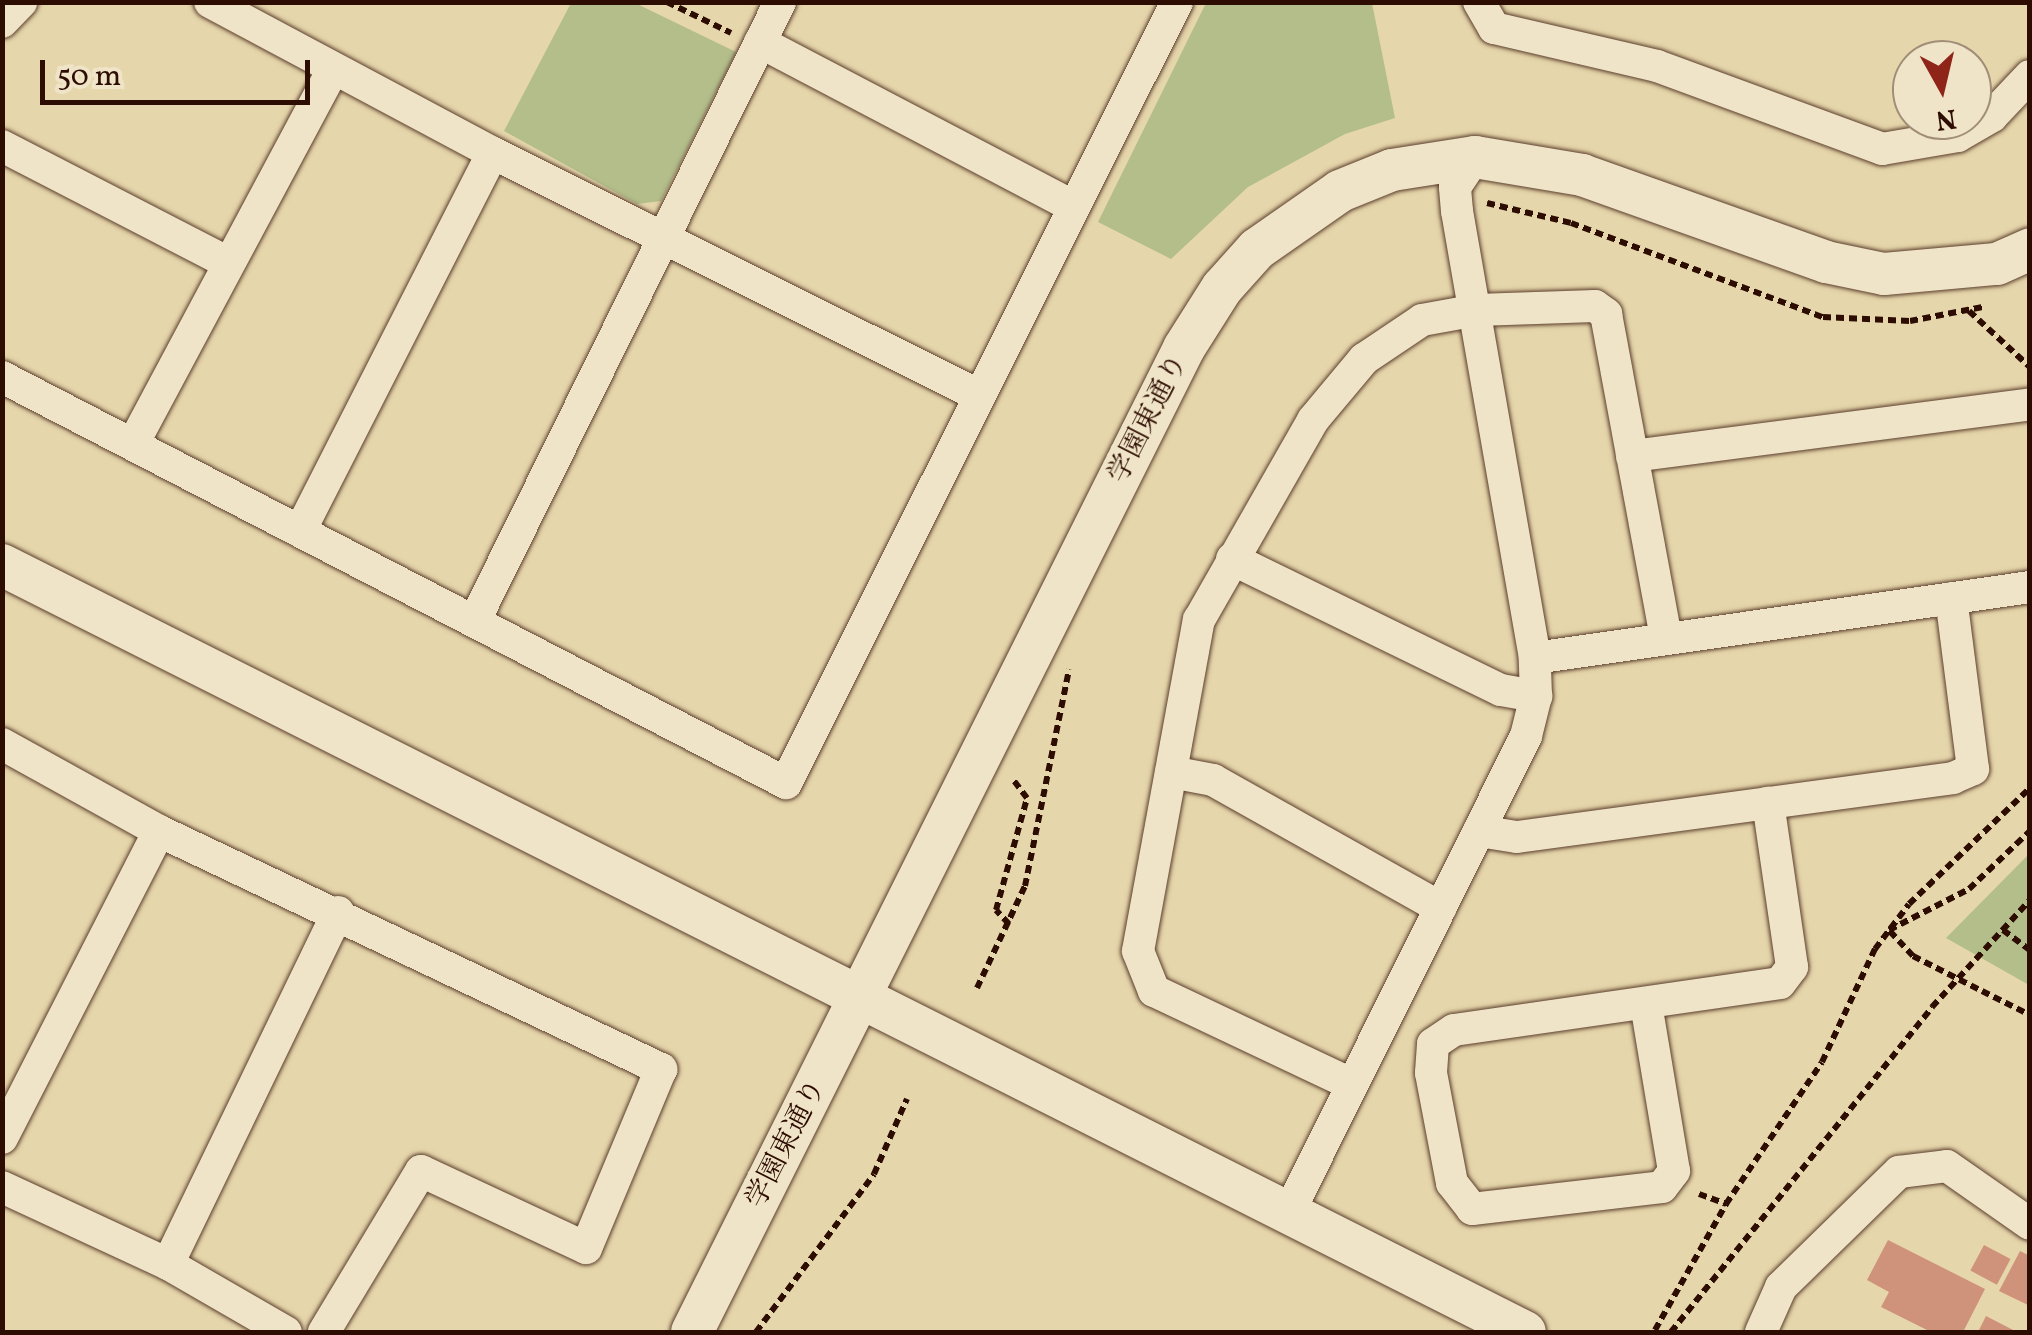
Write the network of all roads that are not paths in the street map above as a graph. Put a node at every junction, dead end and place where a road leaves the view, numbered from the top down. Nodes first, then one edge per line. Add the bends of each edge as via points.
1 (21, 2) edge
2 (210, 2) edge
3 (780, 2) edge
4 (1479, 2) edge
5 (1166, 6) edge
6 (2, 22) edge
7 (760, 42) junction
8 (333, 70) junction
9 (2030, 76) edge
10 (2, 146) edge
11 (493, 153) junction
12 (1475, 157) junction
13 (1074, 206) junction
14 (658, 237) junction
15 (2030, 250) edge
16 (225, 262) junction
17 (1477, 310) junction
18 (2, 376) edge
19 (980, 396) junction
20 (2030, 404) edge
21 (132, 444) junction
22 (1632, 456) junction
23 (300, 531) junction
24 (1232, 559) junction
25 (2, 565) edge
26 (2030, 587) edge
27 (1951, 598) junction
28 (474, 620) junction
29 (1666, 638) junction
30 (1535, 658) junction
31 (1536, 696) junction
32 (2, 744) edge
33 (1171, 772) junction
34 (1768, 802) junction
35 (159, 831) junction
36 (1480, 831) junction
37 (1441, 908) junction
38 (338, 912) junction
39 (860, 997) junction
40 (1646, 1004) junction
41 (1387, 1016) junction
42 (1432, 1044) junction
43 (1350, 1084) junction
44 (2, 1138) edge
45 (2, 1187) edge
46 (1288, 1214) junction
47 (2030, 1224) edge
48 (168, 1264) junction
49 (286, 1332) edge
50 (324, 1332) edge
51 (692, 1332) edge
52 (1525, 1332) edge
53 (1761, 1332) edge

1 - 6 street
2 - 8 street
3 - 7 street
4 - 9 street via 1494,28 1656,66 1882,149 1958,136 1992,116
5 - 13 street
7 - 13 street
7 - 14 street
8 - 11 street
8 - 16 street
10 - 16 street
11 - 14 street
11 - 23 street
12 - 15 street, 学園東通り via 1582,175 1826,262 1884,274 1997,264
12 - 17 street via 1456,187
12 - 39 street, 学園東通り via 1392,170 1340,191 1257,249 1222,288 1184,348
13 - 19 street
14 - 19 street
14 - 28 street
16 - 21 street
17 - 22 street via 1595,306 1606,314
17 - 24 street via 1422,320 1384,341 1344,378
17 - 30 street
18 - 21 street
19 - 28 street via 786,783
20 - 22 street
21 - 23 street
22 - 29 street
23 - 28 street
24 - 31 street via 1501,690
24 - 33 street via 1199,620
25 - 39 street
26 - 27 street
27 - 29 street
27 - 34 street via 1972,769 1953,778
29 - 30 street
30 - 31 street
31 - 36 street via 1526,736
32 - 35 street
33 - 37 street via 1213,780
33 - 43 street via 1138,951 1143,975 1154,991
34 - 36 street via 1499,838
34 - 40 street via 1792,967 1780,984
35 - 38 street
35 - 44 street
36 - 37 street
37 - 41 street
38 - 48 street
38 - 50 street via 661,1069 586,1248 421,1171
39 - 46 street
39 - 51 street, 学園東通り
40 - 42 street via 1454,1030
40 - 42 street via 1674,1170 1662,1187 1472,1209 1452,1183 1431,1073
41 - 42 street
41 - 43 street
43 - 46 street
45 - 48 street
46 - 52 street
47 - 53 street via 1947,1166 1899,1172 1782,1287
48 - 49 street

